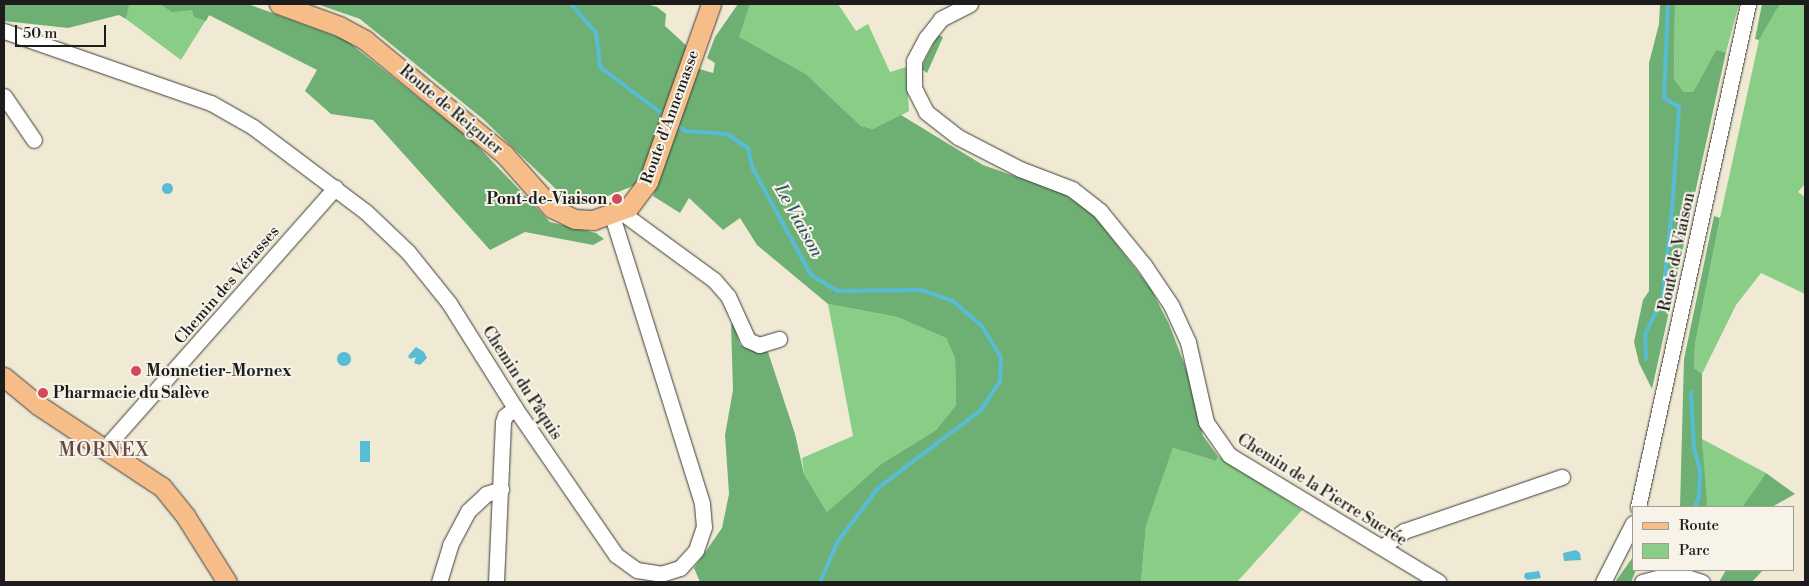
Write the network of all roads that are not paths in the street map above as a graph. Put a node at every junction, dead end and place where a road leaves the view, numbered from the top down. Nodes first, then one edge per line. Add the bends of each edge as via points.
1 (279, 4) edge
2 (711, 4) edge
3 (970, 4) edge
4 (1748, 4) edge
5 (4, 31) edge
6 (4, 96) edge
7 (34, 140) dead end
8 (335, 188) junction
9 (616, 214) junction
10 (779, 339) dead end
11 (4, 377) edge
12 (515, 408) junction
13 (104, 449) junction
14 (1562, 477) dead end
15 (501, 489) junction
16 (1638, 506) edge
17 (1632, 525) edge
18 (1382, 547) junction
19 (662, 578) edge
20 (227, 582) edge
21 (439, 582) edge
22 (496, 582) edge
23 (1439, 582) edge
24 (1603, 582) edge
25 (1642, 582) edge
26 (1702, 582) edge

1 - 9 main road, Route de Reignier via 339,26 388,57 504,154 543,201 558,212 584,220
2 - 9 main road, Route d'Annemasse via 652,172 637,200
3 - 18 street, Chemin de la Pierre Sucrée via 941,18 914,61 914,88 926,112 958,137 1020,169 1067,187 1092,204 1138,258 1171,305 1188,342 1206,422 1220,446 1249,468
4 - 16 street, Route de Viaison
5 - 8 street, Chemin du Pâquis via 211,103 253,126
6 - 7 street
8 - 12 street, Chemin du Pâquis via 388,230 430,278
8 - 13 street, Chemin des Vérasses
9 - 10 street via 719,285 735,308 748,340 759,345
9 - 19 street, Chemin du Pâquis via 702,503 704,527 696,550 680,568
11 - 13 main road via 38,405
12 - 15 street via 503,422
12 - 19 street, Chemin du Pâquis via 616,555 638,570
13 - 20 main road via 167,493 197,533
14 - 18 street via 1404,531
15 - 21 street via 486,494 468,511 450,545
15 - 22 street
17 - 24 street
18 - 23 street, Chemin de la Pierre Sucrée
25 - 26 street via 1664,576 1683,576

